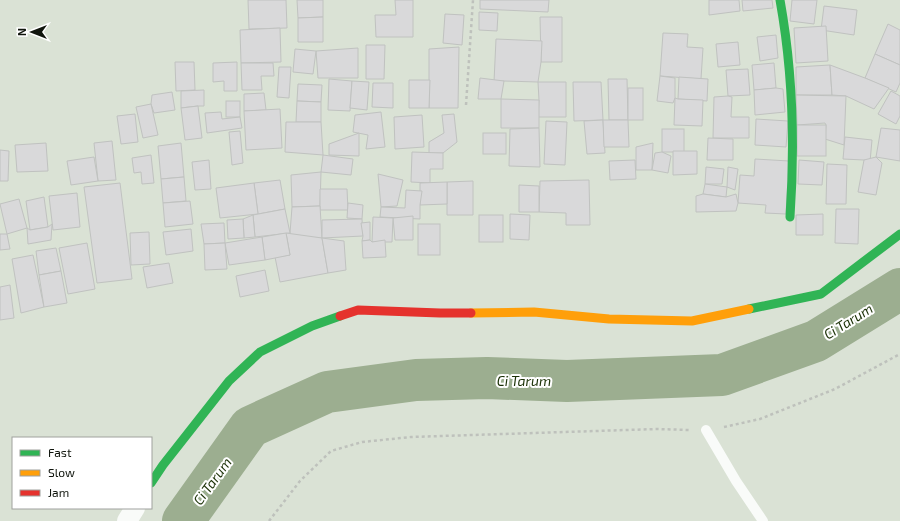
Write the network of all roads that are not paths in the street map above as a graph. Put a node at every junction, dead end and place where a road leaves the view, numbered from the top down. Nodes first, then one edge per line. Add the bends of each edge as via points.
1 (780, 0) edge
2 (790, 217) dead end
3 (900, 234) edge
4 (706, 430) road end
5 (152, 482) edge
6 (134, 509) edge
7 (127, 521) edge
8 (763, 521) edge

1 - 2 street via 788,52 792,109
3 - 5 street via 821,294 692,321 608,319 534,312 440,313 358,310 312,326 260,352 229,381
4 - 8 lane
6 - 7 street

